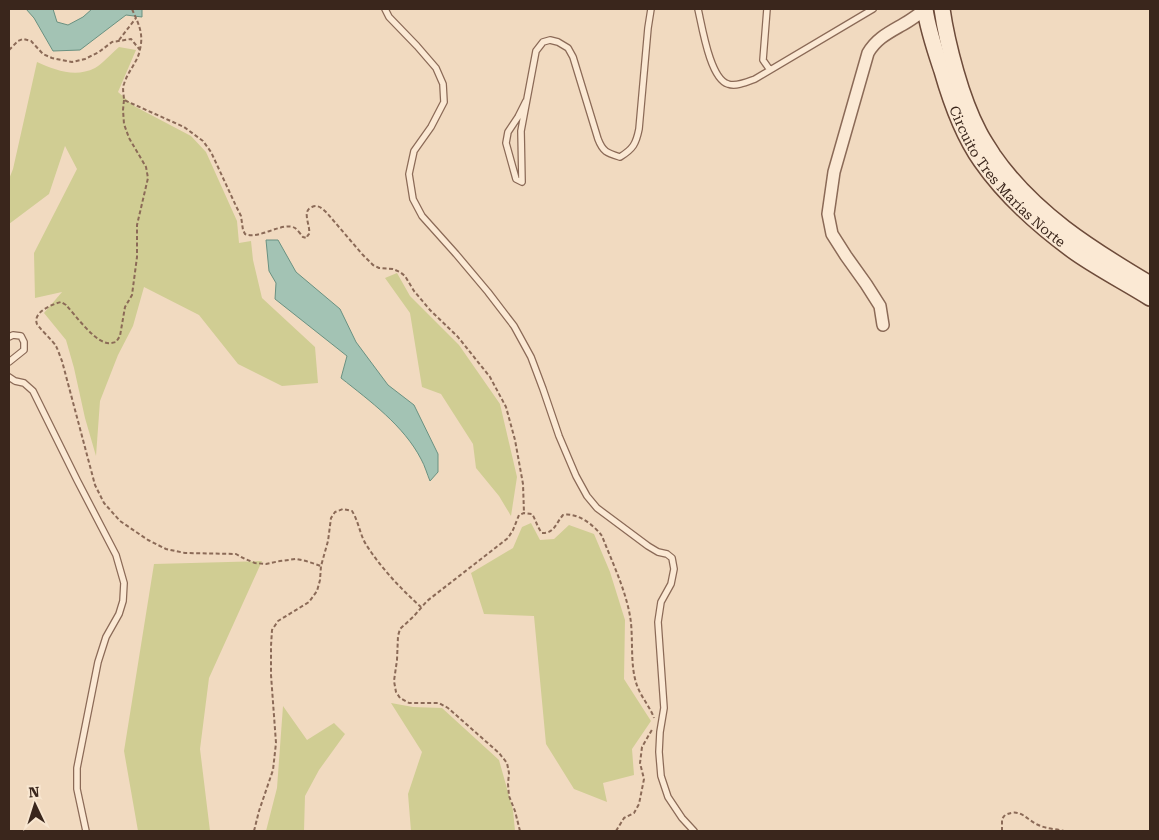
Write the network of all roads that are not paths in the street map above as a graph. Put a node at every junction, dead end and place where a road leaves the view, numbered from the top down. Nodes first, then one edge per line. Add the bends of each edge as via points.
1 (385, 9) edge
2 (651, 9) edge
3 (698, 9) edge
4 (768, 9) edge
5 (874, 9) edge
6 (925, 9) edge
7 (942, 9) edge
8 (903, 24) junction
9 (928, 27) junction
10 (770, 70) junction
11 (526, 102) junction
12 (1069, 239) junction
13 (1150, 284) edge
14 (1150, 298) edge
15 (883, 324) dead end
16 (9, 337) edge
17 (9, 362) edge
18 (9, 377) edge
19 (86, 831) edge
20 (694, 831) edge

1 - 20 lane via 436,68 443,84 444,102 414,151 409,174 413,198 422,216 514,326 531,357 559,436 587,496 597,508 648,546 672,558 674,569 661,602 658,622 664,708 659,752 661,776 668,797
2 - 11 lane via 640,129 630,151 620,157 602,149 573,57 568,48 558,42 543,42 536,51
3 - 10 lane via 713,68 719,79 728,85 740,84
4 - 10 lane via 763,60
5 - 10 lane
6 - 8 street
6 - 9 street, Circuito Tres Marías Norte
7 - 12 street, Circuito Tres Marías Norte via 963,96 980,134 1002,168
8 - 9 street
8 - 15 street via 873,44 868,53 834,172 828,214 832,234 880,306
9 - 12 street, Circuito Tres Marías Norte via 962,127 980,160 1005,192 1030,216
11 - 11 lane via 508,132 506,143 516,179 522,182
12 - 13 street, Circuito Tres Marías Norte
12 - 14 street, Circuito Tres Marías Norte via 1076,253
16 - 17 lane via 21,336 24,342 24,350
18 - 19 lane via 33,391 116,555 124,583 123,602 98,662 77,768 77,789

